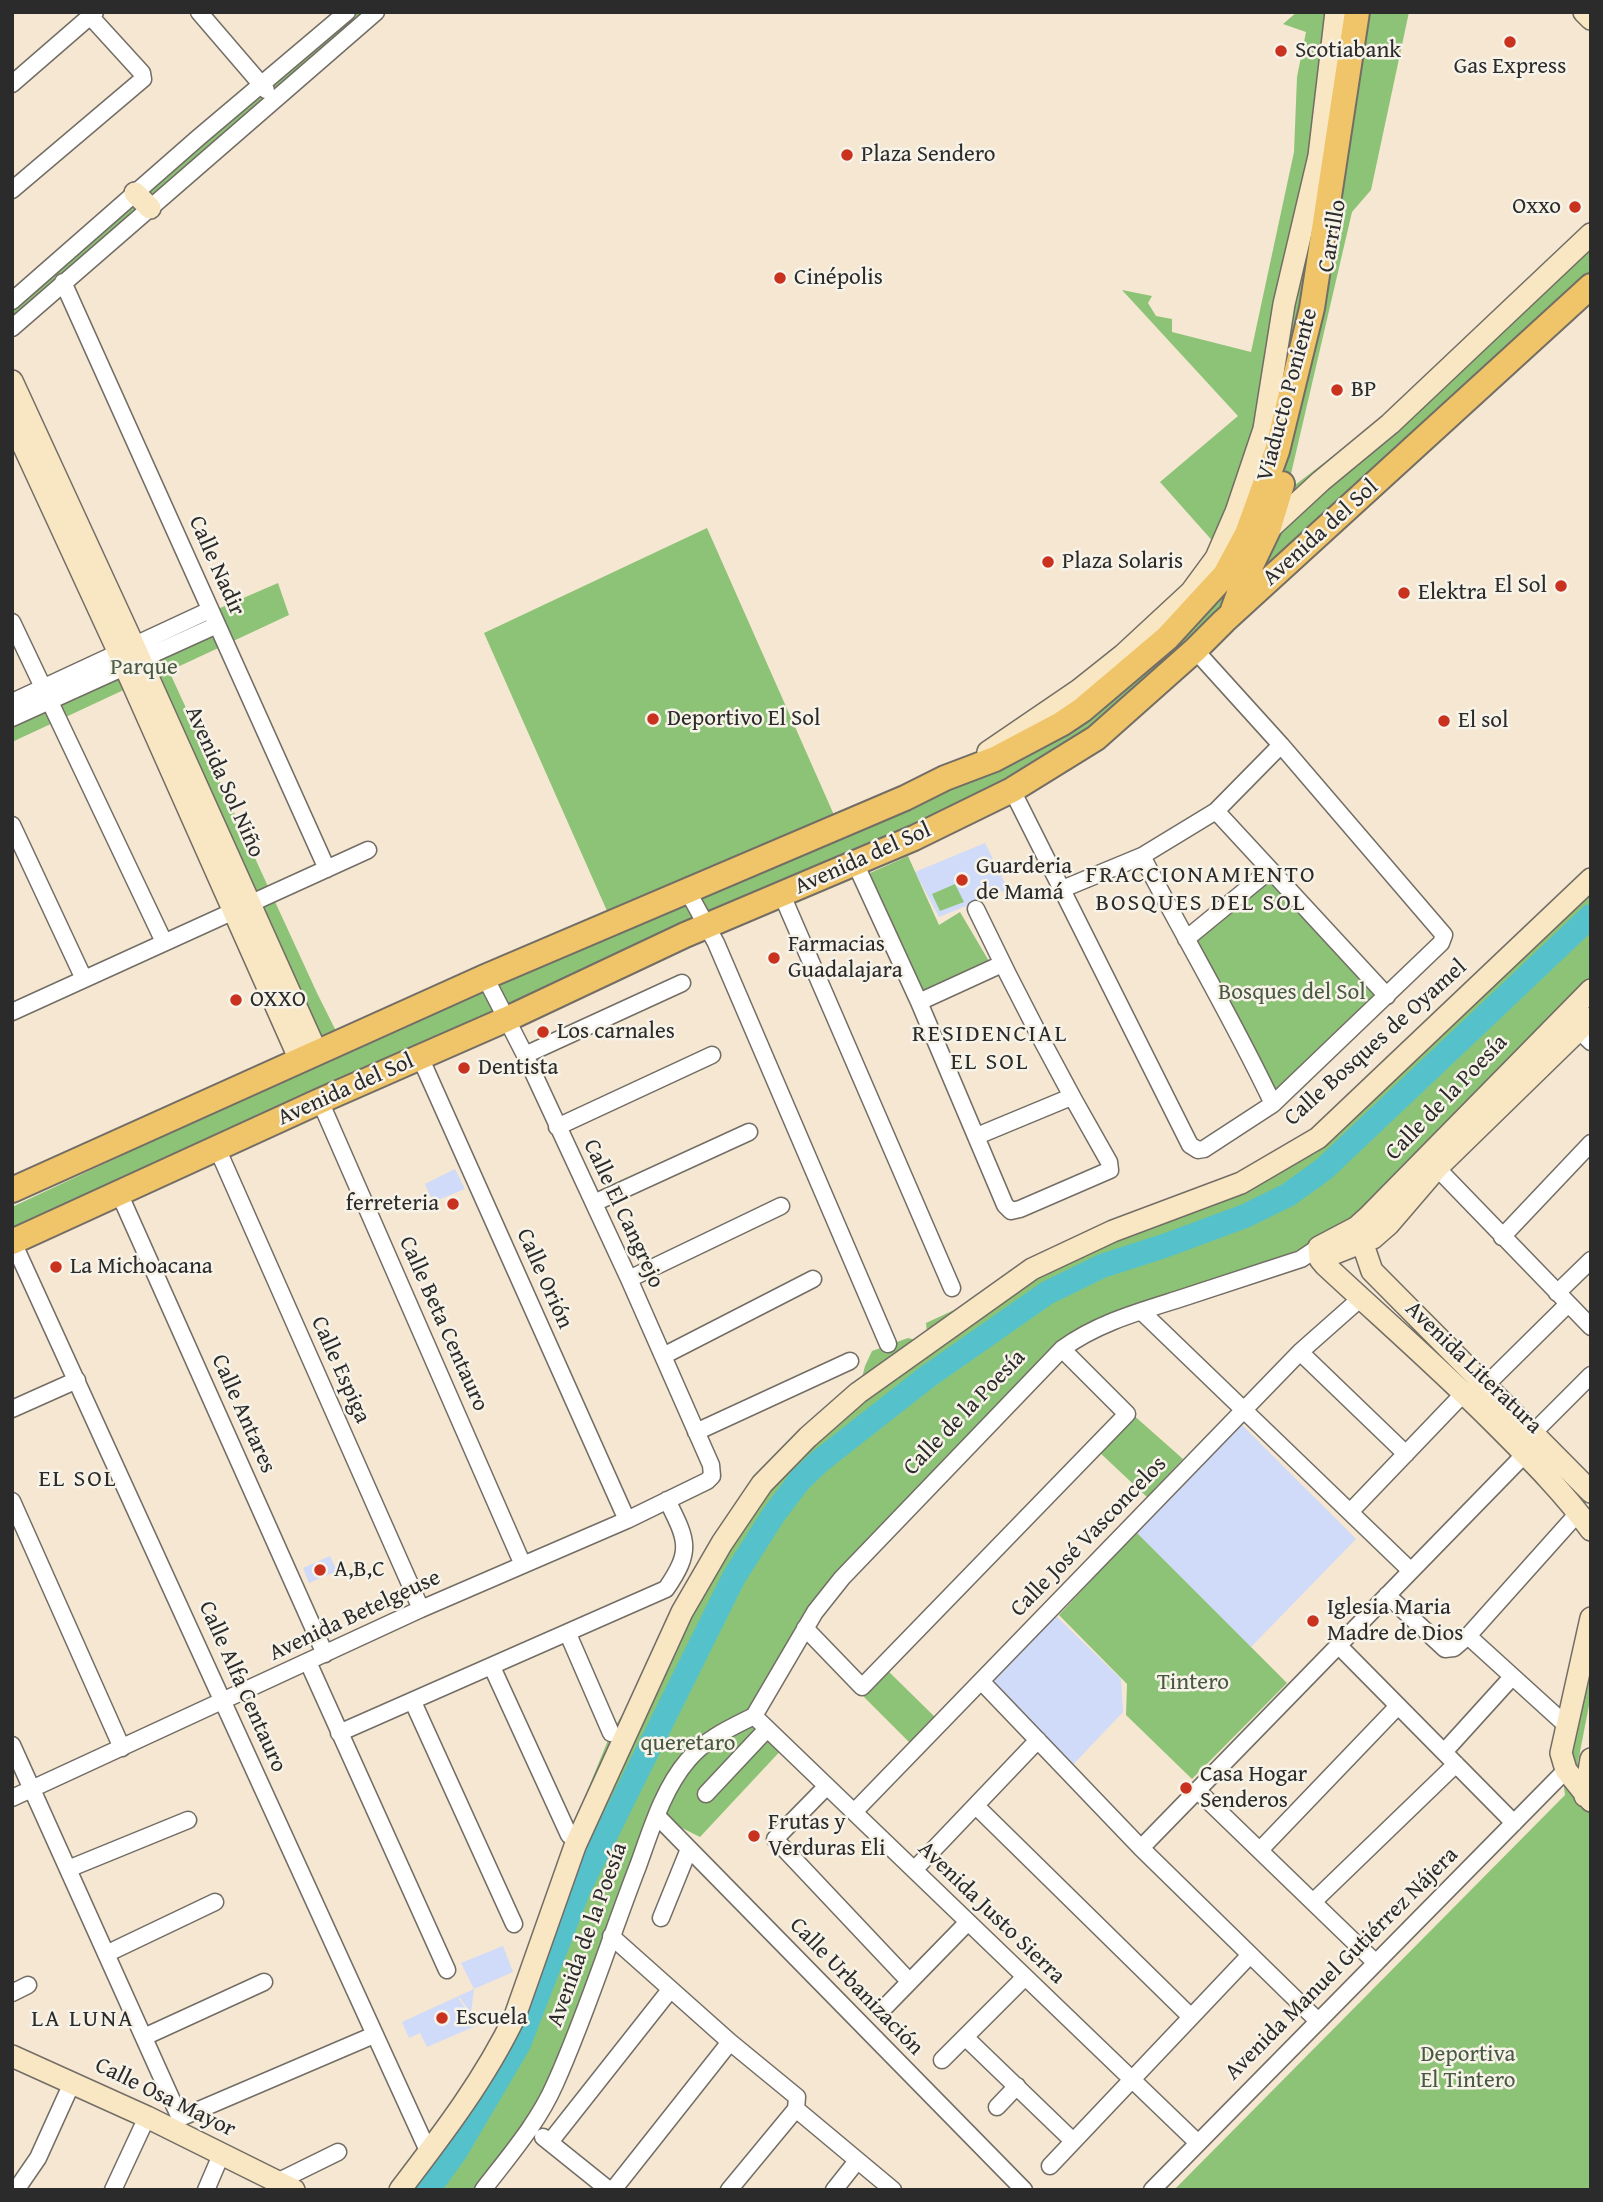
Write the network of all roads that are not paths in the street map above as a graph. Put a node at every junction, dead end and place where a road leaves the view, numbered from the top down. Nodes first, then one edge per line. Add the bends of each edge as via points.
1 (347, 12) edge
2 (376, 12) edge
3 (1336, 12) edge
4 (1357, 12) edge
5 (1368, 12) edge
6 (1584, 12) edge
7 (92, 14) edge
8 (209, 16) edge
9 (1591, 19) edge
10 (12, 84) edge
11 (261, 84) junction
12 (276, 100) junction
13 (12, 190) edge
14 (142, 200) junction
15 (1591, 234) edge
16 (63, 282) junction
17 (1591, 286) edge
18 (12, 301) edge
19 (12, 328) edge
20 (12, 382) edge
21 (12, 421) edge
22 (1268, 530) junction
23 (1232, 615) junction
24 (214, 617) junction
25 (12, 622) edge
26 (1195, 650) junction
27 (130, 656) junction
28 (46, 694) junction
29 (12, 702) edge
30 (1082, 710) joint
31 (12, 718) edge
32 (1280, 745) junction
33 (945, 778) junction
34 (1012, 790) junction
35 (1216, 811) junction
36 (12, 825) edge
37 (368, 850) dead end
38 (1142, 856) junction
39 (856, 865) junction
40 (327, 869) junction
41 (1269, 871) junction
42 (1591, 879) edge
43 (687, 890) junction
44 (1060, 890) junction
45 (782, 895) junction
46 (242, 907) junction
47 (976, 909) dead end
48 (706, 926) junction
49 (1185, 939) junction
50 (164, 942) junction
51 (1002, 964) junction
52 (485, 976) junction
53 (83, 979) junction
54 (682, 983) dead end
55 (1591, 989) edge
56 (1387, 996) junction
57 (919, 1002) junction
58 (12, 1012) edge
59 (507, 1019) junction
60 (1581, 1026) edge
61 (525, 1055) junction
62 (712, 1055) dead end
63 (308, 1056) junction
64 (420, 1057) junction
65 (1071, 1097) junction
66 (320, 1101) junction
67 (1273, 1104) junction
68 (557, 1127) junction
69 (748, 1132) dead end
70 (977, 1136) junction
71 (217, 1148) junction
72 (1588, 1153) edge
73 (1437, 1168) junction
74 (12, 1190) edge
75 (119, 1193) junction
76 (594, 1203) junction
77 (781, 1206) dead end
78 (1360, 1235) junction
79 (1502, 1237) junction
80 (12, 1241) edge
81 (1313, 1255) junction
82 (1591, 1260) edge
83 (629, 1279) junction
84 (814, 1279) dead end
85 (952, 1288) dead end
86 (1361, 1298) junction
87 (1563, 1298) junction
88 (1141, 1311) junction
89 (1591, 1327) edge
90 (888, 1343) dead end
91 (1062, 1349) junction
92 (1300, 1352) junction
93 (663, 1356) junction
94 (850, 1361) dead end
95 (1591, 1375) edge
96 (76, 1380) junction
97 (1486, 1385) junction
98 (1464, 1393) junction
99 (12, 1409) edge
100 (1244, 1409) junction
101 (696, 1433) junction
102 (1533, 1433) junction
103 (1406, 1454) junction
104 (1525, 1454) junction
105 (714, 1473) joint
106 (1591, 1492) edge
107 (667, 1500) junction
108 (12, 1501) edge
109 (1350, 1512) junction
110 (627, 1520) junction
111 (1584, 1522) edge
112 (523, 1566) junction
113 (1411, 1571) junction
114 (1387, 1595) junction
115 (421, 1609) junction
116 (1591, 1618) edge
117 (805, 1628) junction
118 (568, 1634) junction
119 (1468, 1636) junction
120 (1338, 1645) junction
121 (325, 1654) junction
122 (308, 1662) junction
123 (492, 1667) junction
124 (1512, 1677) junction
125 (981, 1681) junction
126 (223, 1700) junction
127 (413, 1702) junction
128 (1398, 1706) junction
129 (754, 1716) junction
130 (1566, 1725) junction
131 (767, 1729) junction
132 (339, 1733) junction
133 (611, 1733) dead end
134 (1038, 1740) junction
135 (12, 1745) edge
136 (122, 1748) junction
137 (1450, 1758) junction
138 (1591, 1759) edge
139 (1566, 1770) junction
140 (827, 1786) junction
141 (32, 1789) junction
142 (1197, 1790) junction
143 (706, 1794) dead end
144 (12, 1798) edge
145 (1588, 1798) edge
146 (976, 1806) junction
147 (854, 1812) junction
148 (657, 1816) junction
149 (188, 1820) dead end
150 (1514, 1823) junction
151 (569, 1835) dead end
152 (1141, 1848) junction
153 (689, 1849) junction
154 (1260, 1850) junction
155 (68, 1869) junction
156 (914, 1870) junction
157 (1314, 1901) junction
158 (215, 1902) dead end
159 (661, 1918) dead end
160 (968, 1922) junction
161 (514, 1924) dead end
162 (611, 1936) junction
163 (106, 1954) junction
164 (1250, 1955) junction
165 (1376, 1963) junction
166 (447, 1970) dead end
167 (1025, 1977) junction
168 (909, 1981) junction
169 (264, 1982) dead end
170 (28, 1985) dead end
171 (670, 1990) junction
172 (12, 1993) edge
173 (886, 2006) dead end
174 (1191, 2017) junction
175 (1318, 2021) junction
176 (374, 2035) junction
177 (144, 2037) junction
178 (965, 2037) junction
179 (730, 2042) junction
180 (12, 2056) edge
181 (942, 2060) dead end
182 (1132, 2079) junction
183 (72, 2083) junction
184 (1017, 2087) junction
185 (997, 2107) dead end
186 (796, 2109) junction
187 (147, 2117) junction
188 (176, 2124) junction
189 (531, 2127) junction
190 (1073, 2141) junction
191 (550, 2142) junction
192 (1197, 2142) junction
193 (338, 2152) dead end
194 (429, 2153) junction
195 (221, 2155) junction
196 (857, 2161) junction
197 (1050, 2166) dead end
198 (285, 2186) edge
199 (1015, 2187) edge
200 (16, 2190) edge
201 (113, 2190) edge
202 (206, 2190) edge
203 (400, 2190) edge
204 (483, 2190) edge
205 (611, 2190) edge
206 (729, 2190) edge
207 (834, 2190) edge
208 (893, 2190) edge
209 (1152, 2190) edge

1 - 11 street
2 - 12 street
3 - 33 street, Avenida del Sol via 1319,156 1284,304 1264,429 1216,558 1191,592 1079,690
4 - 30 main road, Viaducto Poniente via 1312,307 1277,451 1247,534 1225,575 1167,638
5 - 22 main road, Carrillo via 1312,363
6 - 9 street
7 - 10 street
7 - 13 street via 144,77
8 - 11 street
11 - 12 street
11 - 14 street
12 - 14 street
14 - 16 street
14 - 18 street
15 - 22 street, Avenida del Sol via 1390,424
16 - 19 street
16 - 24 street, Calle Nadir
17 - 23 main road, Avenida del Sol
20 - 27 street, Avenida Sol Niño
21 - 27 street, Avenida Sol Niño
22 - 23 main road, Carrillo
23 - 26 main road, Avenida del Sol
24 - 27 street
24 - 40 street, Calle Nadir
25 - 28 street
26 - 32 street
26 - 34 main road, Avenida del Sol via 1096,738
27 - 28 street
27 - 46 street, Avenida Sol Niño
28 - 29 street
28 - 31 street
28 - 50 street
30 - 33 main road, Avenida del Sol via 995,759
32 - 35 street
32 - 56 street via 1444,935
33 - 43 main road, Avenida del Sol
34 - 39 main road, Avenida del Sol
34 - 44 street
35 - 38 street
35 - 41 street
36 - 53 street
37 - 40 street
38 - 44 street
38 - 49 street
39 - 45 main road, Avenida del Sol
39 - 57 street
40 - 46 street
41 - 49 street
41 - 56 street
42 - 194 street, Calle Bosques de Oyamel via 1318,1138 1241,1183 1113,1231 1032,1269 858,1393 762,1484 682,1612 575,1846 505,2036
43 - 48 street
43 - 52 main road, Avenida del Sol
44 - 67 street via 1190,1145 1198,1150 1209,1147
45 - 48 main road, Avenida del Sol
45 - 85 street
46 - 50 street
46 - 63 street, Avenida Sol Niño
47 - 51 street
48 - 59 main road, Avenida del Sol
48 - 90 street
49 - 67 street
50 - 53 street
51 - 57 street
51 - 65 street
52 - 59 street, Calle El Cangrejo
52 - 63 main road, Avenida del Sol
53 - 58 street
54 - 61 street
55 - 60 street, Calle de la Poesía
56 - 67 street
57 - 70 street
59 - 61 street, Calle El Cangrejo
59 - 64 main road, Avenida del Sol
60 - 73 street, Calle de la Poesía
60 - 78 street, Calle de la Poesía
61 - 68 street, Calle El Cangrejo
62 - 68 street
63 - 74 main road, Avenida del Sol
64 - 66 main road, Avenida del Sol
64 - 110 street, Calle Orión
65 - 70 street
65 - 70 street via 1110,1170 1032,1205 1011,1212 1005,1205
66 - 71 main road, Avenida del Sol
66 - 112 street, Calle Beta Centauro
68 - 76 street, Calle El Cangrejo
69 - 76 street
71 - 75 main road, Avenida del Sol
71 - 115 street, Calle Espiga
72 - 79 street
73 - 78 street, Calle de la Poesía via 1373,1238
73 - 79 street
75 - 80 main road, Avenida del Sol
75 - 121 street, Calle Antares
76 - 83 street, Calle El Cangrejo
77 - 83 street
78 - 81 street, Calle de la Poesía
78 - 97 street, Avenida Literatura via 1372,1271
79 - 87 street
80 - 96 street, Calle Alfa Centauro
81 - 86 street, Avenida Literatura
81 - 88 street, Calle de la Poesía
82 - 87 street
83 - 93 street, Calle El Cangrejo
84 - 93 street
86 - 92 street, Calle José Vasconcelos
86 - 98 street, Avenida Literatura
87 - 89 street
87 - 97 street
88 - 91 street, Calle de la Poesía via 1078,1337
88 - 100 street
91 - 117 street, Calle de la Poesía via 842,1578
91 - 117 street via 1127,1414 862,1687
92 - 100 street, Calle José Vasconcelos
92 - 103 street
93 - 101 street, Calle El Cangrejo
94 - 101 street
95 - 102 street
96 - 99 street
96 - 126 street, Calle Alfa Centauro
97 - 102 street, Avenida Literatura
98 - 103 street
98 - 104 street, Avenida Literatura
100 - 109 street
100 - 125 street, Calle José Vasconcelos
101 - 105 street, Calle El Cangrejo
102 - 106 street, Avenida Literatura
103 - 109 street
104 - 111 street, Avenida Literatura
104 - 113 street
105 - 107 street, Avenida Betelgeuse
107 - 110 street, Avenida Betelgeuse
107 - 118 street via 686,1547 666,1589
108 - 136 street
109 - 113 street
110 - 112 street, Avenida Betelgeuse
111 - 119 street
112 - 115 street, Avenida Betelgeuse
113 - 114 street
114 - 119 street via 1445,1649 1454,1648
114 - 120 street
115 - 121 street, Avenida Betelgeuse
116 - 130 street
117 - 129 street, Calle de la Poesía
118 - 123 street
118 - 133 street
119 - 124 street
120 - 128 street
120 - 142 street
121 - 122 street, Avenida Betelgeuse
122 - 126 street, Avenida Betelgeuse
122 - 132 street
123 - 127 street
123 - 151 street
124 - 130 street
124 - 137 street
125 - 134 street
125 - 147 street, Calle José Vasconcelos
126 - 136 street, Avenida Betelgeuse
126 - 176 street, Calle Alfa Centauro
127 - 132 street
127 - 161 street
128 - 137 street
128 - 154 street
129 - 131 street, Avenida Justo Sierra
129 - 148 street, Avenida de la Poesía via 721,1733 687,1760
130 - 139 street via 1561,1753
131 - 140 street, Avenida Justo Sierra
131 - 143 street
132 - 166 street
134 - 146 street
134 - 152 street
135 - 141 street
136 - 141 street, Avenida Betelgeuse
137 - 150 street
137 - 157 street
138 - 145 street
139 - 145 street
139 - 150 street, Avenida Manuel Gutiérrez Nájera
140 - 147 street, Avenida Justo Sierra
140 - 168 street via 775,1839
141 - 144 street, Avenida Betelgeuse
141 - 155 street
142 - 152 street
142 - 154 street
146 - 156 street
146 - 174 street
147 - 156 street, Avenida Justo Sierra
148 - 153 street, Calle Urbanización
148 - 162 street, Avenida de la Poesía
149 - 155 street
150 - 165 street, Avenida Manuel Gutiérrez Nájera
152 - 164 street
153 - 159 street
153 - 199 street, Calle Urbanización
154 - 157 street
155 - 163 street
156 - 160 street, Avenida Justo Sierra
157 - 165 street
158 - 163 street
160 - 167 street, Avenida Justo Sierra
160 - 168 street
162 - 171 street
162 - 189 street, Avenida de la Poesía via 574,2040
163 - 177 street
164 - 174 street
164 - 175 street
165 - 175 street, Avenida Manuel Gutiérrez Nájera
167 - 178 street
167 - 182 street, Avenida Justo Sierra
168 - 173 street
169 - 177 street
170 - 172 street
171 - 179 street
171 - 191 street
174 - 182 street
175 - 192 street, Avenida Manuel Gutiérrez Nájera
176 - 188 street
176 - 194 street, Calle Alfa Centauro
177 - 188 street
178 - 181 street
178 - 184 street
179 - 186 street via 797,2097
179 - 205 street
180 - 183 street, Calle Osa Mayor
182 - 190 street
182 - 192 street, Avenida Justo Sierra
183 - 187 street, Calle Osa Mayor
183 - 200 street via 38,2158
184 - 185 street
184 - 190 street
186 - 196 street
186 - 206 street
187 - 188 street, Calle Osa Mayor
187 - 201 street
188 - 195 street, Calle Osa Mayor
189 - 191 street
189 - 204 street, Avenida de la Poesía
190 - 197 street
191 - 205 street
192 - 209 street, Avenida Manuel Gutiérrez Nájera
193 - 198 street
194 - 203 street, Calle Bosques de Oyamel
195 - 198 street, Calle Osa Mayor
195 - 202 street
196 - 207 street
196 - 208 street

